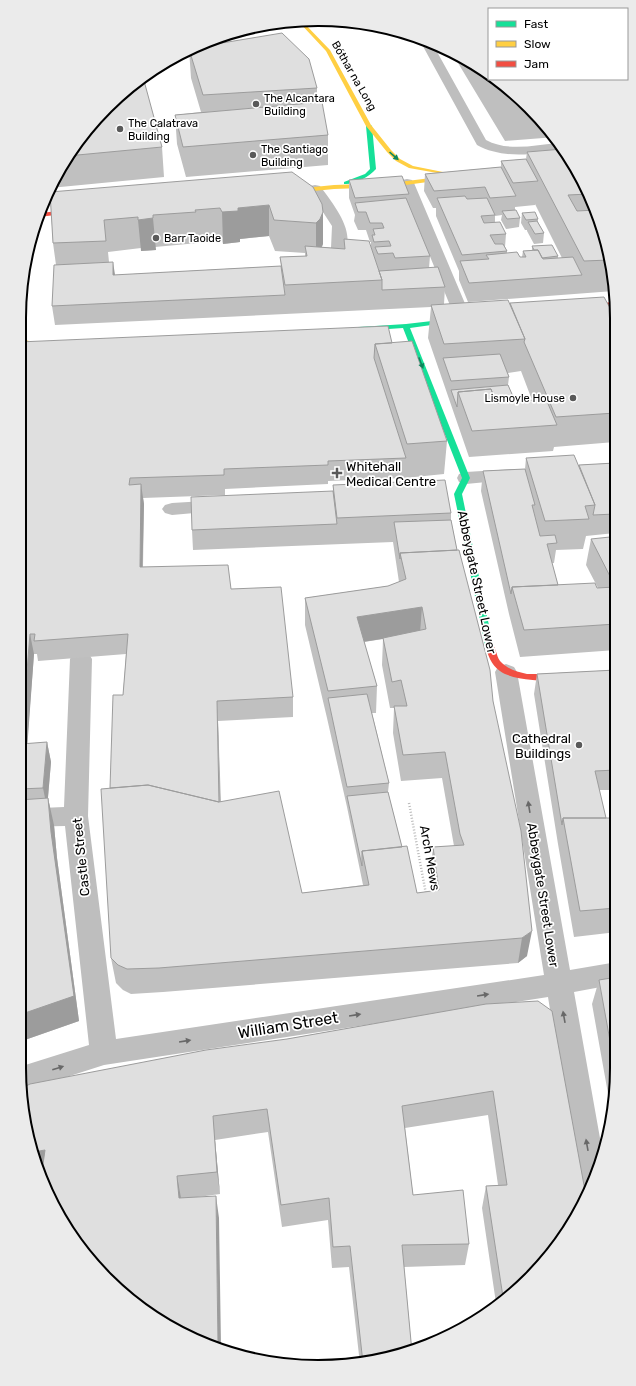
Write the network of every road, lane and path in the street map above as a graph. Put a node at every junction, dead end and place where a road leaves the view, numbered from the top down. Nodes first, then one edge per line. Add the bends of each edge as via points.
1 (305, 27) edge
2 (429, 47) edge
3 (369, 126) junction
4 (554, 147) edge
5 (407, 183) junction
6 (334, 187) junction
7 (315, 189) junction
8 (275, 192) edge
9 (86, 210) edge
10 (45, 214) edge
11 (339, 248) edge
12 (609, 304) edge
13 (570, 308) edge
14 (467, 319) joint
15 (406, 326) junction
16 (351, 330) edge
17 (26, 341) edge
18 (26, 346) edge
19 (529, 473) edge
20 (456, 489) junction
21 (236, 506) edge
22 (172, 509) dead end
23 (81, 659) dead end
24 (506, 672) junction
25 (610, 677) edge
26 (409, 803) dead end
27 (76, 816) junction
28 (26, 818) edge
29 (427, 901) edge
30 (610, 975) edge
31 (558, 984) junction
32 (104, 1053) junction
33 (26, 1077) edge
34 (591, 1172) edge

1 - 3 street, Bóthar na Long via 328,50
2 - 4 lane via 481,142 486,146 502,150
3 -> 5 street, Bóthar na Long via 393,156 411,167 431,172 462,174
3 - 6 street, Bóthar na Long via 373,169 357,180
5 - 6 street
5 - 14 street via 441,267
6 - 7 street
7 - 8 street
7 - 11 street via 338,226
9 - 10 street
12 - 13 street
14 - 15 street
15 - 16 street
15 -> 20 street, Abbeygate Street Lower
17 - 18 street via 38,345
19 - 20 street
20 - 24 street, Abbeygate Street Lower via 490,650 496,664
21 - 22 street
23 - 27 street, Castle Street
24 - 25 street via 526,677
31 -> 24 street, Abbeygate Street Lower
26 - 29 path, Arch Mews
27 - 28 street
27 - 32 street, Castle Street
30 - 31 street, William Street
32 -> 31 street, William Street
34 -> 31 street, Abbeygate Street Lower
33 -> 32 street, William Street

